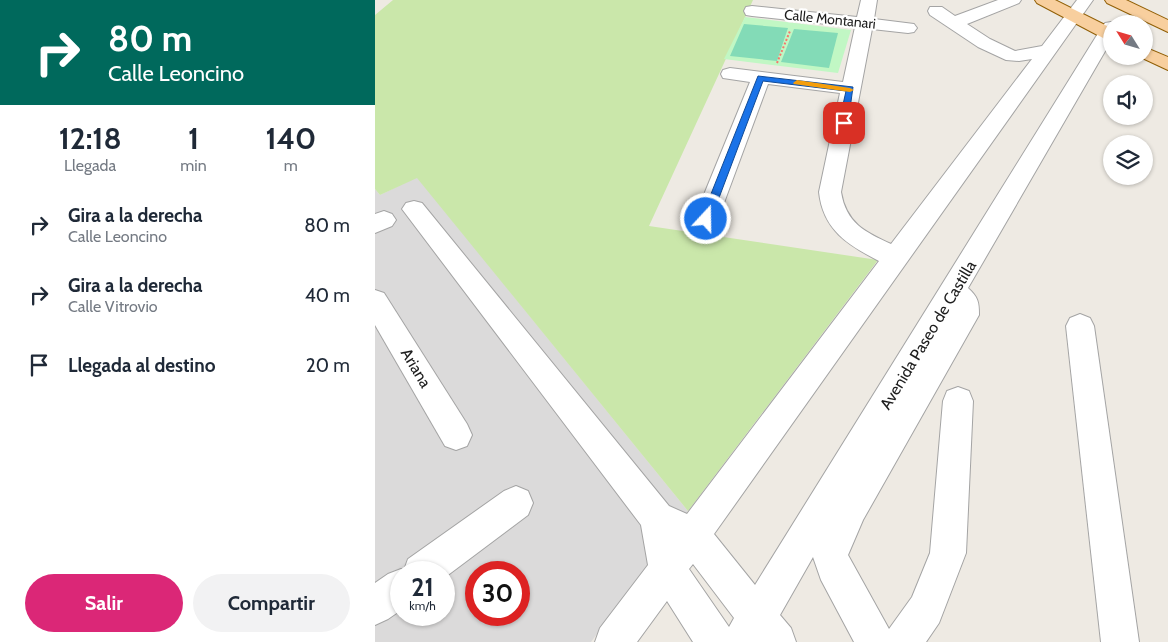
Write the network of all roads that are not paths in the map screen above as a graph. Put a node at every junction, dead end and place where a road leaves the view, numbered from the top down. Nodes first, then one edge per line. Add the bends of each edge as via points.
1 (869, 0) edge
2 (1013, 0) edge
3 (1043, 0) edge
4 (1122, 2) edge
5 (987, 4) edge
6 (1079, 8) edge
7 (752, 10) dead end
8 (793, 10) edge
9 (936, 11) dead end
10 (1117, 15) edge
11 (864, 23) junction
12 (953, 23) junction
13 (1103, 24) edge
14 (1168, 27) edge
15 (908, 28) dead end
16 (1103, 42) edge
17 (1153, 56) edge
18 (1092, 58) junction
19 (1009, 59) junction
20 (1056, 62) junction
21 (1168, 64) edge
22 (768, 72) junction
23 (730, 75) dead end
24 (1028, 76) junction
25 (851, 89) junction
26 (414, 209) dead end
27 (706, 219) dead end
28 (896, 258) junction
29 (954, 292) junction
30 (375, 302) edge
31 (1080, 326) dead end
32 (958, 401) dead end
33 (456, 435) dead end
34 (516, 503) dead end
35 (657, 518) junction
36 (693, 535) junction
37 (436, 561) edge
38 (667, 569) junction
39 (390, 595) edge
40 (375, 606) edge
41 (759, 634) edge
42 (614, 642) edge
43 (715, 642) edge
44 (875, 642) edge
45 (903, 642) edge
46 (1120, 642) edge

1 - 11 street
2 - 5 street
3 - 6 main road
4 - 10 street, Avenida Paseo de Castilla
4 - 14 main road
5 - 12 street
6 - 13 main road
6 - 20 street
7 - 8 street, Calle Montanari
8 - 11 street, Calle Montanari
9 - 12 street
11 - 15 street, Calle Montanari
11 - 25 street
12 - 19 street via 984,43 985,49
16 - 18 street, Avenida Paseo de Castilla
17 - 21 main road
18 - 20 street
18 - 29 street, Avenida Paseo de Castilla
19 - 20 street via 1019,56
19 - 24 street
20 - 24 street
22 - 23 street
22 - 25 street
22 - 27 street
24 - 28 street
25 - 28 street via 830,192 833,210 846,228 863,241
26 - 35 street
28 - 36 street
29 - 41 street, Avenida Paseo de Castilla
29 - 44 street via 966,302 965,315 851,508 831,555 834,567
30 - 33 street, Ariana
31 - 46 street
32 - 45 street via 948,553 926,610
34 - 37 street
35 - 36 street
35 - 38 street
36 - 38 street
36 - 41 street
38 - 42 street
38 - 43 street
39 - 40 street

